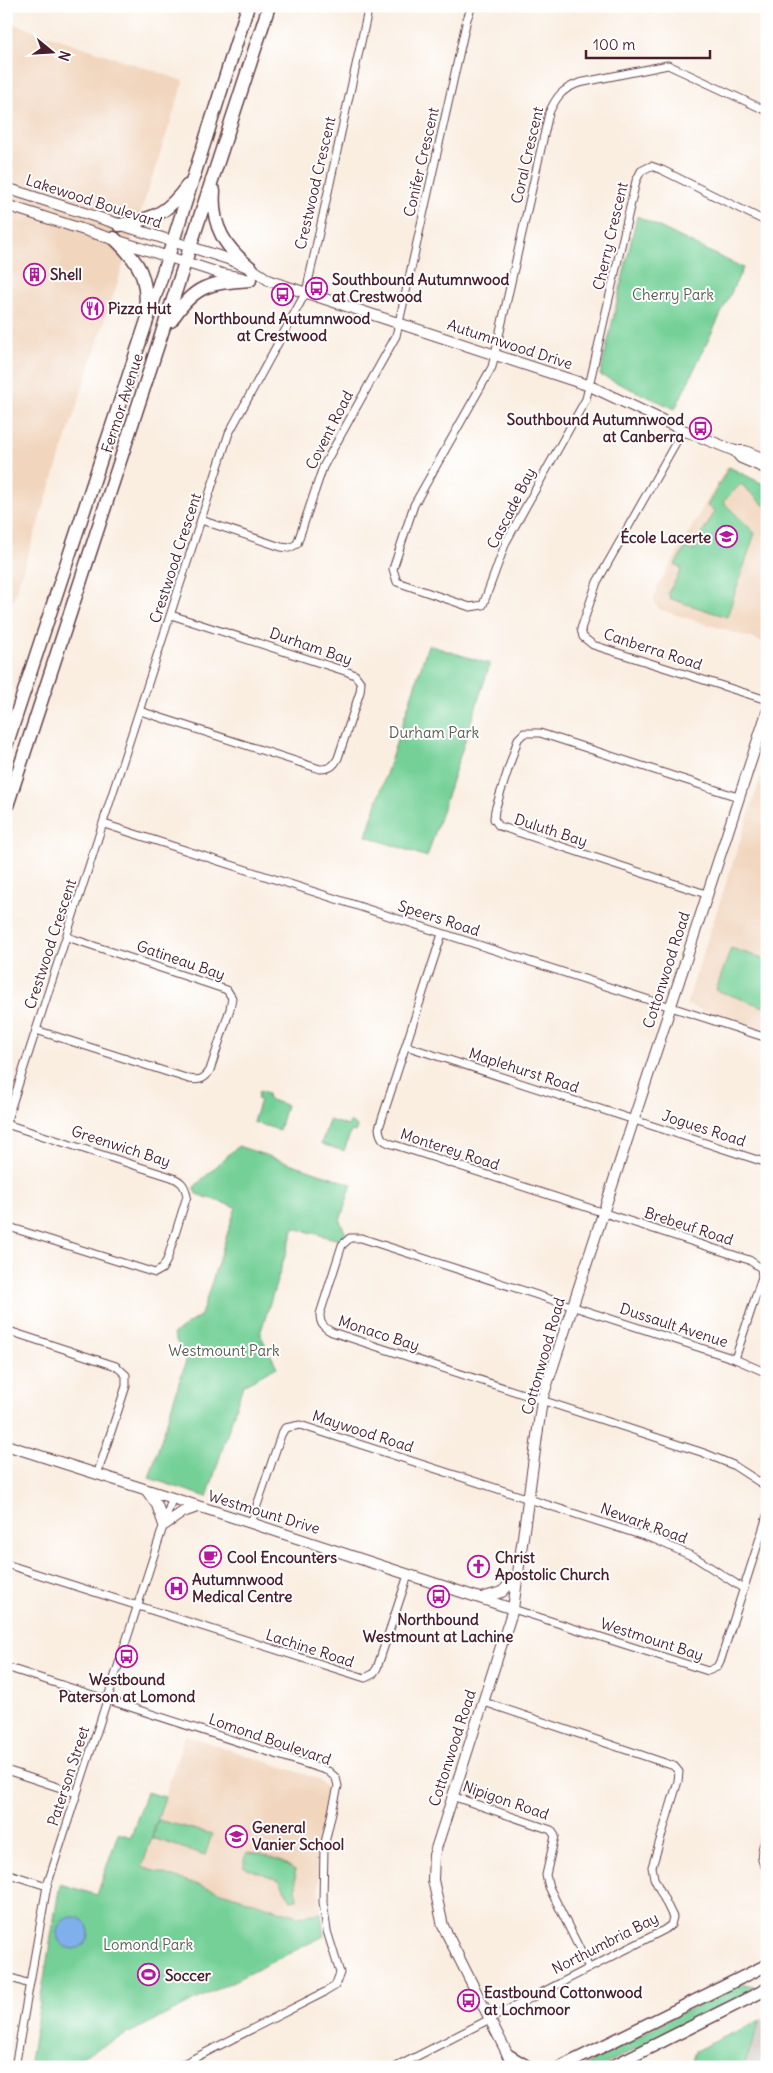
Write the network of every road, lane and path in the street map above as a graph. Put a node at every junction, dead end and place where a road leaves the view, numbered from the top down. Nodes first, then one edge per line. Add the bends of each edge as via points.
1 (248, 6) edge
2 (269, 6) edge
3 (369, 6) edge
4 (472, 6) edge
5 (767, 111) edge
6 (216, 167) junction
7 (194, 175) junction
8 (6, 188) edge
9 (22, 194) junction
10 (6, 205) edge
11 (17, 209) junction
12 (767, 222) edge
13 (119, 225) junction
14 (114, 238) junction
15 (173, 241) junction
16 (190, 247) junction
17 (168, 257) junction
18 (185, 262) junction
19 (251, 275) junction
20 (306, 292) junction
21 (400, 324) junction
22 (146, 326) junction
23 (161, 336) junction
24 (496, 354) junction
25 (590, 386) junction
26 (683, 430) junction
27 (735, 451) junction
28 (767, 460) edge
29 (767, 469) edge
30 (201, 520) junction
31 (171, 614) junction
32 (767, 700) edge
33 (140, 711) junction
34 (767, 712) edge
35 (6, 746) edge
36 (738, 797) junction
37 (6, 809) edge
38 (104, 824) junction
39 (706, 894) junction
40 (442, 934) junction
41 (67, 937) junction
42 (670, 1007) junction
43 (36, 1030) junction
44 (767, 1038) edge
45 (406, 1046) junction
46 (633, 1119) junction
47 (6, 1123) edge
48 (767, 1162) edge
49 (603, 1213) junction
50 (6, 1226) edge
51 (572, 1306) junction
52 (6, 1330) edge
53 (735, 1359) junction
54 (767, 1373) edge
55 (542, 1400) junction
56 (6, 1445) edge
57 (97, 1475) junction
58 (767, 1487) edge
59 (147, 1491) junction
60 (527, 1498) junction
61 (172, 1499) junction
62 (197, 1507) junction
63 (767, 1516) edge
64 (251, 1523) junction
65 (164, 1525) junction
66 (6, 1564) edge
67 (408, 1575) junction
68 (517, 1576) junction
69 (744, 1589) junction
70 (480, 1598) junction
71 (138, 1606) junction
72 (512, 1609) junction
73 (6, 1667) edge
74 (107, 1700) junction
75 (484, 1702) junction
76 (6, 1770) edge
77 (76, 1793) junction
78 (452, 1796) junction
79 (767, 1835) edge
80 (767, 1868) edge
81 (6, 1873) edge
82 (47, 1886) junction
83 (767, 1965) edge
84 (589, 1968) junction
85 (6, 1976) edge
86 (29, 1984) junction
87 (767, 1990) edge
88 (490, 2018) junction
89 (508, 2061) edge
90 (15, 2067) edge
91 (177, 2067) edge
92 (396, 2067) edge
93 (514, 2067) edge
94 (528, 2067) edge
95 (561, 2067) edge
96 (611, 2067) edge

1 - 7 highway, Fermor Avenue
2 - 6 highway, Fermor Avenue
3 - 20 street, Crestwood Crescent
4 - 21 street, Conifer Crescent
5 - 24 street, Coral Crescent via 668,65 566,88 555,98 549,113
6 - 16 highway, Fermor Avenue
6 - 19 highway via 213,207 219,233
7 - 13 highway via 175,203 159,216
7 - 15 highway, Fermor Avenue
8 - 9 street, Lakewood Boulevard
9 - 11 street
9 - 13 street, Lakewood Boulevard
10 - 11 street, Lakewood Boulevard
11 - 14 street, Lakewood Boulevard
12 - 25 street, Cherry Crescent via 662,170 652,166 641,171 636,181
13 - 15 street, Lakewood Boulevard
14 - 17 street, Lakewood Boulevard
14 - 22 highway via 142,270
15 - 16 street, Autumnwood Drive
15 - 17 highway, Fermor Avenue
16 - 18 highway, Fermor Avenue
16 - 19 street, Autumnwood Drive
17 - 18 street, Autumnwood Drive
17 - 22 highway, Fermor Avenue
18 - 19 street, Autumnwood Drive
18 - 23 highway, Fermor Avenue
19 - 20 street, Autumnwood Drive
19 - 23 highway via 199,289 180,306
20 - 21 street, Autumnwood Drive
20 - 30 street, Crestwood Crescent via 235,419
21 - 24 street, Autumnwood Drive
21 - 30 street, Covent Road via 322,467 296,544 289,548 281,547
22 - 35 highway, Fermor Avenue
23 - 37 highway, Fermor Avenue
24 - 25 street, Autumnwood Drive
24 - 25 street, Cascade Bay via 492,367 414,505 393,569 393,577 402,586 470,607 483,605 506,542 586,399
25 - 26 street, Autumnwood Drive
26 - 27 street, Autumnwood Drive
26 - 32 street, Canberra Road via 597,582 581,629 583,637 593,645
27 - 28 street, Autumnwood Drive via 745,451
27 - 29 street, Autumnwood Drive via 741,458
30 - 31 street, Crestwood Crescent
31 - 33 street, Crestwood Crescent
31 - 33 street, Durham Bay via 348,672 361,683 360,692 338,758 327,769
33 - 38 street, Crestwood Crescent
34 - 36 street, Cottonwood Road
36 - 39 street, Cottonwood Road
36 - 39 street, Duluth Bay via 540,733 524,733 518,739 495,810 494,819 498,826
38 - 40 street, Speers Road
38 - 41 street, Crestwood Crescent
39 - 42 street, Cottonwood Road
40 - 42 street, Speers Road
40 - 45 street, Monterey Road
41 - 43 street, Crestwood Crescent
41 - 43 street, Gatineau Bay via 227,990 232,998 216,1054 206,1077 198,1081
42 - 44 street, Speers Road
42 - 46 street, Cottonwood Road
43 - 47 street, Crestwood Crescent
45 - 46 street, Maplehurst Road
45 - 49 street, Monterey Road via 379,1128 384,1142
46 - 48 street, Jogues Road
46 - 49 street, Cottonwood Road
47 - 50 street, Greenwich Bay via 171,1177 185,1186 187,1196 167,1260 155,1273
49 - 51 street, Cottonwood Road
49 - 53 street, Brebeuf Road via 749,1260 761,1268 762,1276
51 - 53 street, Dussault Avenue
51 - 55 street, Cottonwood Road
51 - 55 street, Monaco Bay via 355,1237 342,1245 320,1314 324,1328
52 - 57 street via 116,1366 126,1375 126,1386
53 - 54 street, Dussault Avenue
55 - 58 street via 704,1453 733,1465
55 - 60 street, Cottonwood Road
56 - 57 street, Westmount Drive
57 - 59 street, Westmount Drive
59 - 61 street, Westmount Drive
59 - 65 street via 157,1505
60 - 64 street, Maywood Road via 294,1425 285,1428 281,1434
60 - 68 street, Cottonwood Road
60 - 69 street, Newark Road via 681,1550
61 - 62 street, Westmount Drive
61 - 65 street, Paterson Street
62 - 64 street, Westmount Drive
62 - 65 street
63 - 69 street, Westmount Bay
64 - 67 street, Westmount Drive
65 - 71 street, Paterson Street
66 - 71 street
67 - 70 street, Westmount Drive
67 - 71 street, Lachine Road via 378,1668 365,1678
68 - 70 street via 502,1592
68 - 72 street, Cottonwood Road
69 - 72 street, Westmount Bay via 721,1659 708,1671
70 - 72 street, Westmount Drive
71 - 74 street, Paterson Street
72 - 75 street, Cottonwood Road
73 - 74 street
74 - 77 street, Paterson Street
74 - 91 street, Lomond Boulevard via 328,1771 336,1778 338,1786 322,1870 323,1902 339,1980 325,1992
75 - 78 street, Cottonwood Road
75 - 84 street, Northumbria Bay via 668,1762 679,1772 652,1867 673,1917 671,1925
76 - 77 street
77 - 82 street, Paterson Street
78 - 84 street, Nipigon Road via 551,1830 555,1836 546,1875 549,1887
78 - 88 street, Cottonwood Road via 434,1855 437,1905 443,1926
79 - 80 street via 761,1857
81 - 82 street
82 - 86 street, Paterson Street
83 - 95 main road
84 - 88 street, Northumbria Bay
85 - 86 street
86 - 90 street, Paterson Street
87 - 96 main road
88 - 89 street, Cottonwood Road
88 - 92 street, Northumbria Bay
89 - 93 street, Cottonwood Road
89 - 94 main road

